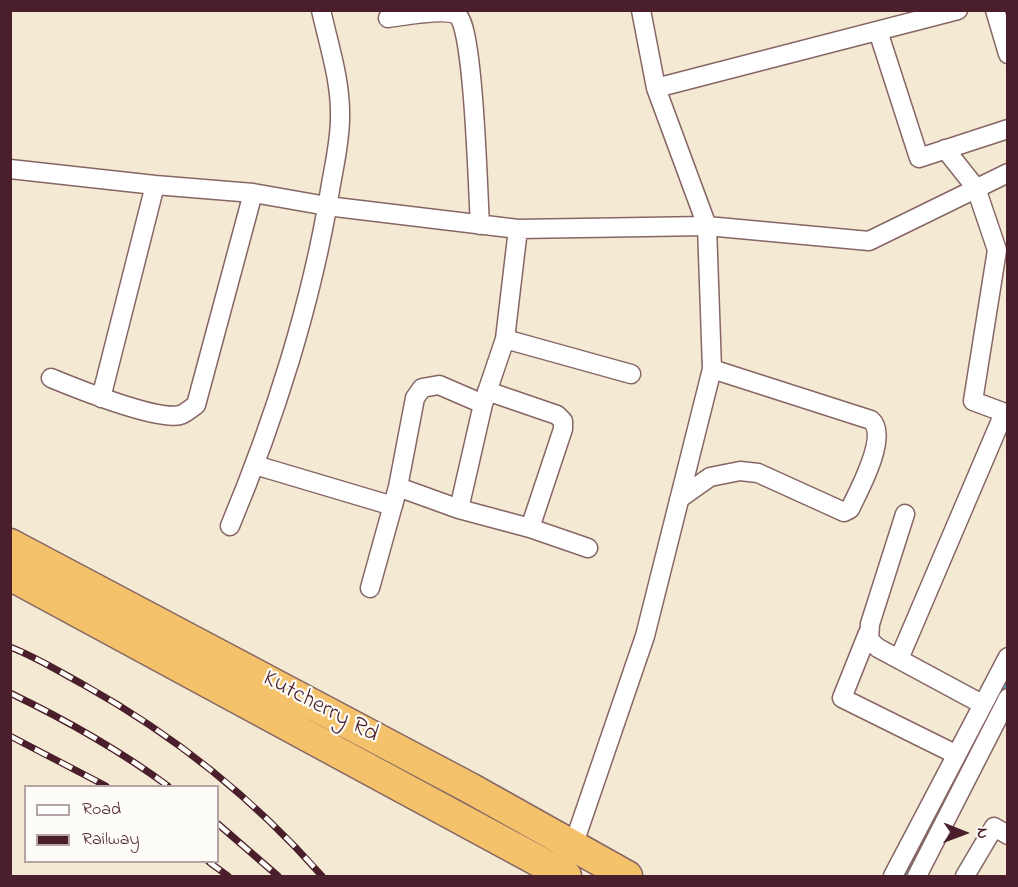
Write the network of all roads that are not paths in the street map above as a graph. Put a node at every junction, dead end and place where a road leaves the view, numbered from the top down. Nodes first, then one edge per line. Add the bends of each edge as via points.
1 (321, 10) edge
2 (641, 10) edge
3 (958, 10) edge
4 (995, 10) edge
5 (388, 18) dead end
6 (878, 31) junction
7 (1008, 54) edge
8 (656, 88) junction
9 (1008, 129) edge
10 (945, 149) junction
11 (10, 169) edge
12 (1008, 173) edge
13 (155, 186) junction
14 (976, 188) junction
15 (253, 193) junction
16 (327, 206) junction
17 (480, 225) junction
18 (707, 226) junction
19 (518, 229) junction
20 (505, 339) junction
21 (712, 369) junction
22 (630, 374) dead end
23 (51, 378) dead end
24 (101, 398) junction
25 (485, 398) junction
26 (1006, 414) edge
27 (255, 465) junction
28 (398, 487) junction
29 (679, 499) junction
30 (393, 506) junction
31 (459, 509) junction
32 (905, 514) dead end
33 (230, 526) dead end
34 (530, 528) junction
35 (10, 544) edge
36 (588, 548) dead end
37 (10, 562) edge
38 (10, 575) edge
39 (369, 588) dead end
40 (868, 633) junction
41 (1008, 657) edge
42 (899, 659) junction
43 (1008, 698) edge
44 (982, 704) junction
45 (955, 754) junction
46 (1008, 835) edge
47 (573, 846) junction
48 (566, 876) edge
49 (604, 876) edge
50 (627, 876) edge
51 (893, 876) edge
52 (917, 876) edge
53 (965, 876) edge

1 - 16 street via 335,68 340,118
2 - 8 street
3 - 6 street
4 - 7 street
5 - 17 street via 445,12 457,14 464,21 470,58
6 - 8 street
6 - 10 street via 919,158
8 - 18 street
9 - 10 street
10 - 14 street
11 - 13 street
12 - 14 street
13 - 15 street
13 - 24 street
14 - 18 street via 870,241
14 - 26 street via 997,250 973,401
15 - 16 street
15 - 24 street via 196,405 180,415 164,414
16 - 17 street
16 - 27 street via 313,277
17 - 19 street
18 - 19 street
18 - 21 street
19 - 20 street
20 - 22 street
20 - 25 street
21 - 29 street
21 - 29 street via 866,418 876,424 878,444 850,509 844,512 758,473 740,471 710,477
23 - 24 street
25 - 28 street via 439,386 422,388 415,398
25 - 31 street
25 - 34 street via 557,416 563,421
26 - 42 street
27 - 30 street
27 - 33 street
28 - 30 street
28 - 31 street
29 - 47 street via 645,636
30 - 39 street
31 - 34 street
32 - 40 street
34 - 36 street
35 - 47 highway, Kutcherry Rd
37 - 49 highway
38 - 48 highway
40 - 42 street via 873,645
40 - 45 street via 842,698
41 - 44 street
42 - 44 street
43 - 52 street
44 - 45 street
45 - 51 street
46 - 53 street via 994,827
47 - 50 highway, Kutcherry Rd

